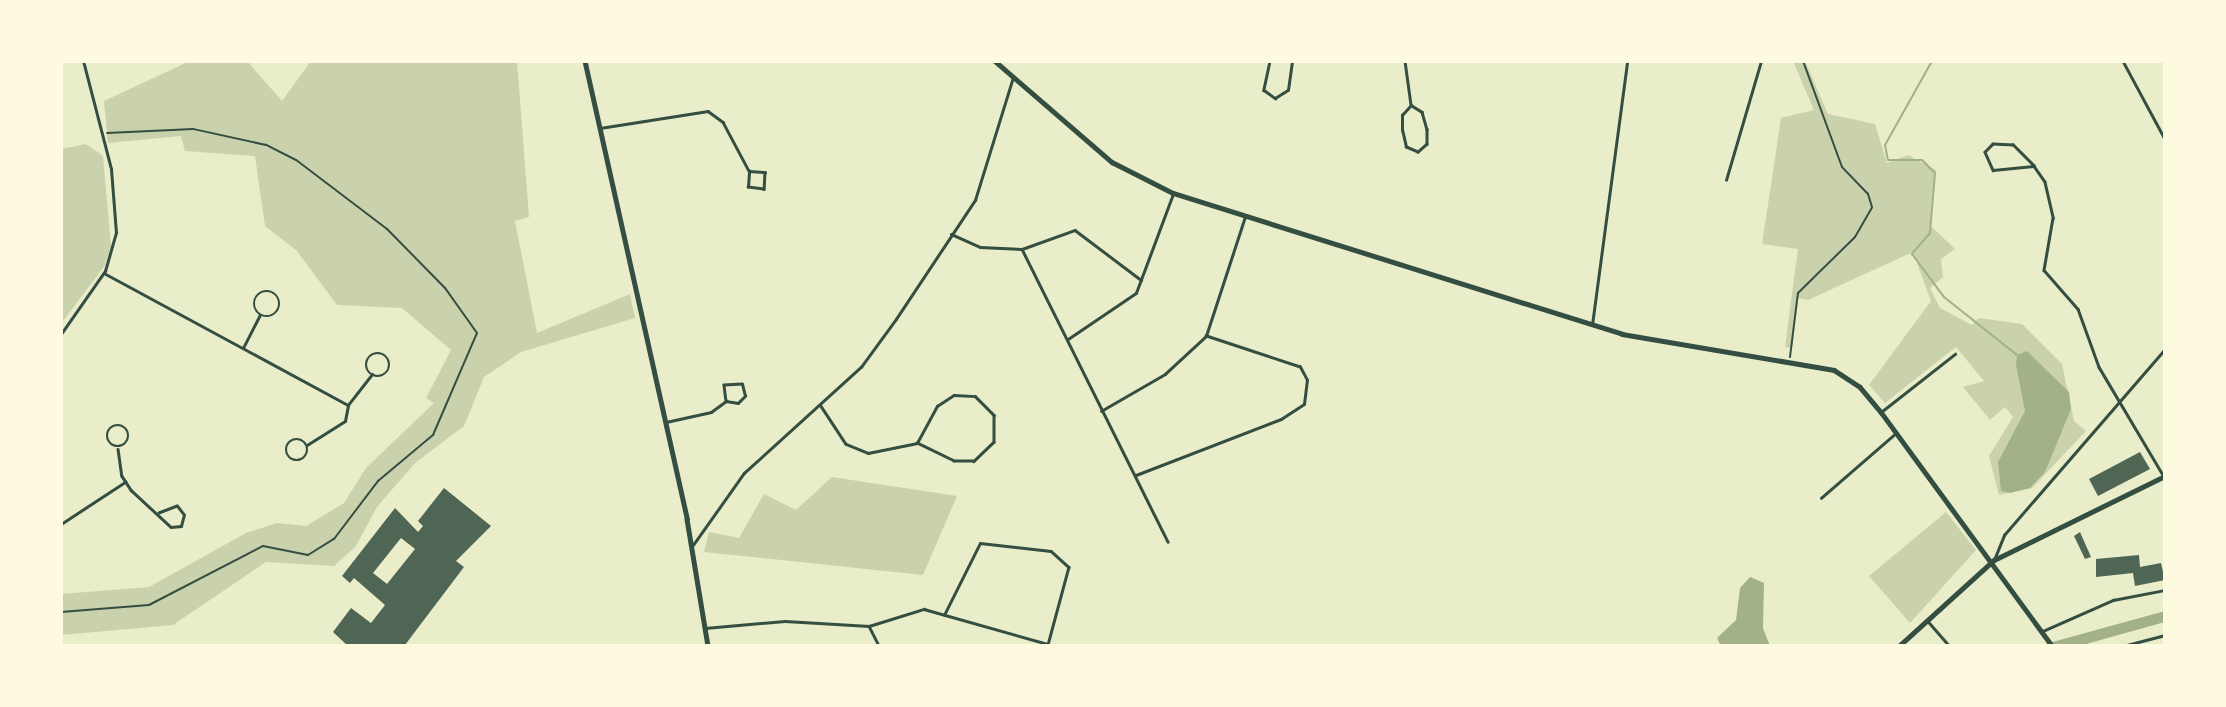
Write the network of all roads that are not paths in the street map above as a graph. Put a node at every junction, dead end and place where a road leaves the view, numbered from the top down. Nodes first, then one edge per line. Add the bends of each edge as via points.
1 (83, 61) edge
2 (585, 61) edge
3 (1270, 61) edge
4 (1292, 61) edge
5 (1405, 61) edge
6 (1627, 61) edge
7 (1761, 61) edge
8 (2123, 61) edge
9 (998, 62) edge
10 (1013, 77) junction
11 (1411, 105) junction
12 (600, 128) junction
13 (2165, 139) edge
14 (2035, 166) junction
15 (749, 171) junction
16 (1726, 180) dead end
17 (1173, 193) junction
18 (1246, 214) junction
19 (951, 234) junction
20 (1022, 249) junction
21 (104, 273) junction
22 (1142, 281) junction
23 (260, 315) junction
24 (1592, 325) junction
25 (61, 334) edge
26 (1206, 336) junction
27 (1068, 339) junction
28 (243, 348) junction
29 (2165, 349) edge
30 (1955, 354) dead end
31 (372, 374) junction
32 (2122, 398) junction
33 (726, 401) junction
34 (348, 405) junction
35 (821, 406) junction
36 (1101, 411) junction
37 (1881, 412) junction
38 (666, 422) junction
39 (1897, 432) junction
40 (917, 443) junction
41 (307, 445) junction
42 (118, 449) junction
43 (1136, 475) junction
44 (2164, 476) edge
45 (125, 482) junction
46 (1821, 498) dead end
47 (159, 513) junction
48 (61, 524) edge
49 (1168, 542) dead end
50 (692, 545) junction
51 (1994, 560) junction
52 (2165, 590) edge
53 (944, 615) junction
54 (1927, 620) junction
55 (869, 626) junction
56 (705, 628) junction
57 (2043, 631) junction
58 (2165, 635) edge
59 (1048, 645) edge
60 (708, 646) edge
61 (879, 646) edge
62 (1899, 646) edge
63 (1950, 646) edge
64 (2052, 646) edge
65 (2123, 646) edge

1 - 21 street via 102,139 116,233
2 - 12 main road
3 - 4 street via 1265,90 1275,98 1288,90
5 - 11 street
6 - 24 street
7 - 16 street
8 - 13 street
9 - 10 main road
10 - 17 main road via 1123,170
10 - 19 street via 979,190
11 - 11 street via 1422,113 1427,129 1427,144 1418,152 1406,147 1402,131 1402,115
12 - 15 street via 711,112 723,122
12 - 38 main road
14 - 14 street via 2013,145 1993,144 1985,152 1995,171
14 - 32 street via 2053,210 2043,271 2078,309 2099,367
15 - 15 street via 765,172 764,189 748,187
17 - 18 main road
17 - 22 street
18 - 24 main road
18 - 26 street
19 - 20 street via 980,247
19 - 35 street via 861,367
20 - 22 street via 1075,230
20 - 27 street
21 - 25 street
21 - 28 street
22 - 27 street via 1122,306
23 - 23 street via 278,312 275,293 257,296
23 - 28 street
24 - 37 main road via 1790,358 1834,370 1860,387
26 - 36 street via 1172,368
26 - 43 street via 1300,367 1307,380 1304,404
27 - 36 street
28 - 34 street
29 - 32 street
30 - 37 street
31 - 31 street via 368,359 385,355 387,372
31 - 34 street
32 - 44 street
32 - 51 street via 2004,536
33 - 33 street via 726,383 742,384 742,400
33 - 38 street via 715,411
34 - 41 street via 345,421
35 - 40 street via 853,449 879,452
35 - 50 street via 744,473
36 - 43 street
37 - 39 main road
38 - 50 main road
39 - 46 street
39 - 51 main road
40 - 40 street via 948,397 975,396 994,415 994,442 974,461 954,461
41 - 41 street via 302,460 287,455 292,440
42 - 42 street via 107,433 114,425 128,433
42 - 45 street
43 - 49 street
44 - 51 main road
45 - 47 street
45 - 48 street
47 - 47 street via 177,506 184,515 180,526 171,527
50 - 56 main road
51 - 54 main road
51 - 57 main road
52 - 57 street via 2113,600
53 - 55 street via 916,610
53 - 59 street
53 - 59 street via 980,543 1051,551 1069,567
54 - 62 main road
54 - 63 street
55 - 56 street via 785,621
55 - 61 street
56 - 60 main road
57 - 64 main road
58 - 65 street

